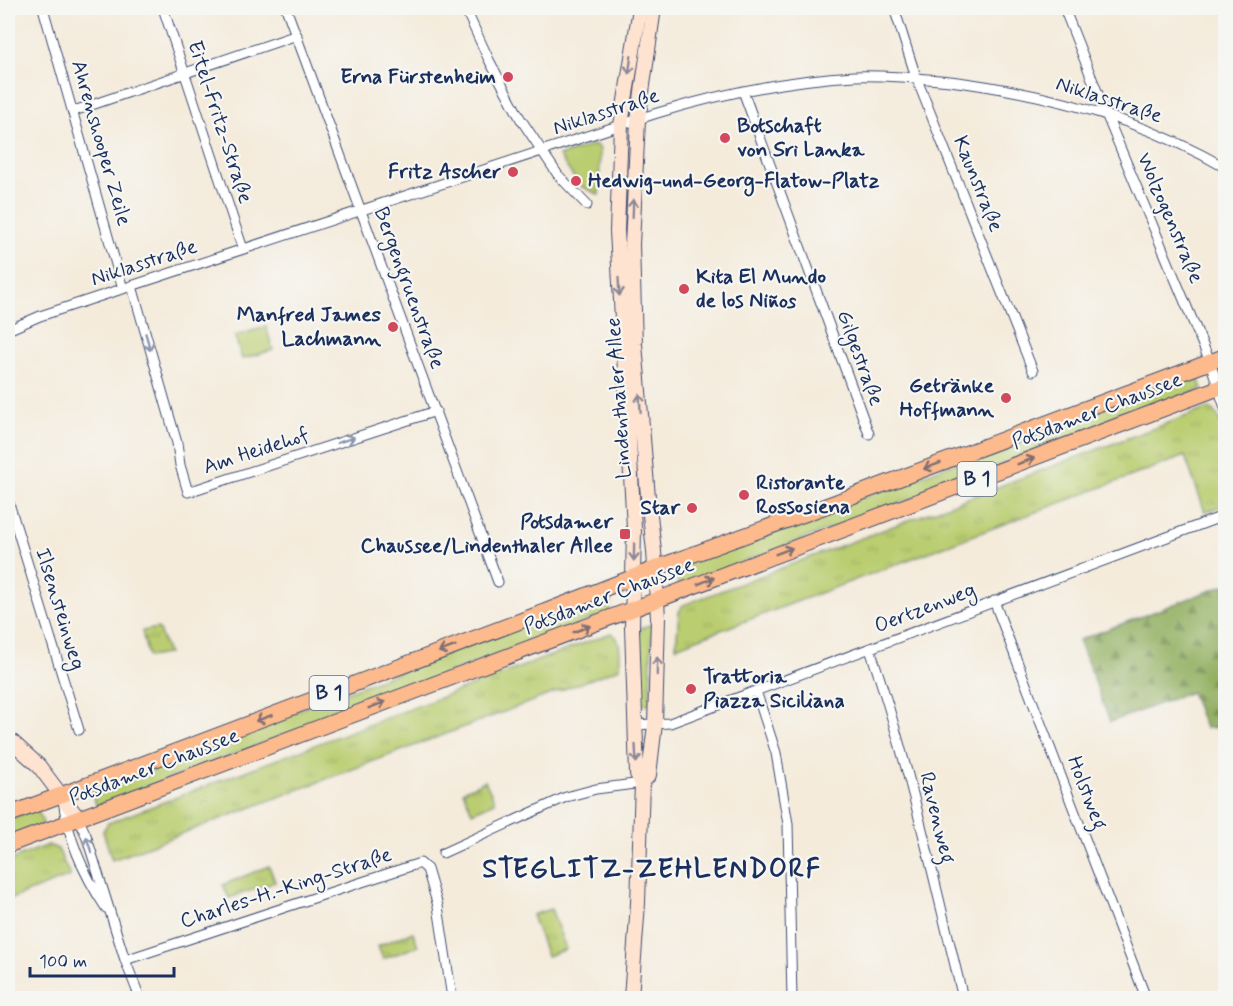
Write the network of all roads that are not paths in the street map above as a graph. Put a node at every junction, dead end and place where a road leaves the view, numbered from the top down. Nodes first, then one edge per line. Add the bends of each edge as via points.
1 (43, 8) edge
2 (163, 8) edge
3 (286, 8) edge
4 (465, 8) edge
5 (640, 8) edge
6 (654, 8) edge
7 (894, 8) edge
8 (1064, 8) edge
9 (297, 35) junction
10 (185, 74) junction
11 (916, 77) junction
12 (743, 91) junction
13 (74, 111) junction
14 (1106, 114) junction
15 (638, 120) junction
16 (621, 125) junction
17 (543, 152) junction
18 (1226, 168) edge
19 (587, 205) dead end
20 (361, 210) junction
21 (243, 249) junction
22 (128, 287) junction
23 (8, 330) edge
24 (1226, 356) edge
25 (1210, 362) junction
26 (1034, 371) dead end
27 (1222, 387) edge
28 (436, 411) junction
29 (1226, 411) edge
30 (869, 434) dead end
31 (8, 500) edge
32 (1226, 515) edge
33 (656, 568) junction
34 (634, 576) junction
35 (498, 582) dead end
36 (657, 601) junction
37 (994, 601) junction
38 (633, 610) junction
39 (870, 649) junction
40 (756, 691) junction
41 (635, 724) junction
42 (656, 724) junction
43 (79, 729) dead end
44 (8, 738) edge
45 (642, 783) junction
46 (62, 794) junction
47 (8, 815) edge
48 (72, 820) junction
49 (8, 845) edge
50 (443, 854) dead end
51 (112, 918) junction
52 (125, 960) junction
53 (140, 999) edge
54 (452, 999) edge
55 (631, 999) edge
56 (792, 999) edge
57 (963, 999) edge
58 (1146, 999) edge

1 - 13 street, Ahrenshooper Zeile
2 - 10 street, Eitel-Fritz-Straße
3 - 9 street, Bergengruenstraße
4 - 17 street via 503,89
5 -> 16 main road, Lindenthaler Allee
6 - 15 main road, Lindenthaler Allee
7 - 11 street, Kaunstraße
8 - 14 street, Wolzogenstraße
9 - 10 street
9 - 20 street, Bergengruenstraße
10 - 13 street
10 - 21 street, Eitel-Fritz-Straße
11 - 12 street, Niklasstraße via 855,76
11 - 14 street, Niklasstraße via 1046,97
11 - 26 street, Kaunstraße
12 - 15 street, Niklasstraße
12 - 30 street, Gilgestraße
13 - 22 street, Ahrenshooper Zeile
14 - 18 street, Niklasstraße via 1161,135
14 - 25 street, Wolzogenstraße
15 - 16 street, Niklasstraße
33 -> 15 main road, Lindenthaler Allee via 633,294
16 - 17 street, Niklasstraße
16 -> 34 main road, Lindenthaler Allee via 617,231
17 - 19 street via 558,175
17 - 20 street, Niklasstraße
20 - 21 street, Niklasstraße
20 - 28 street, Bergengruenstraße
21 - 22 street, Niklasstraße
22 - 23 street, Niklasstraße
22 -> 28 street, Am Heidehof via 188,492
24 - 25 main road, Potsdamer Chaussee / B 1
25 - 27 street, Wolzogenstraße
25 -> 33 main road, Potsdamer Chaussee / B 1
27 - 29 street, Wolzogenstraße
36 -> 27 main road, Potsdamer Chaussee / B 1
28 - 35 street, Bergengruenstraße
31 - 43 street, Ilsensteinweg
32 - 37 street, Oertzenweg
33 - 34 main road, Potsdamer Chaussee / B 1
33 - 36 main road, Lindenthaler Allee
34 - 38 main road, Lindenthaler Allee
34 -> 46 main road, Potsdamer Chaussee / B 1
36 - 38 main road, Potsdamer Chaussee / B 1
42 -> 36 main road, Lindenthaler Allee
37 - 39 street, Oertzenweg
37 - 58 street, Holstweg
38 - 41 main road, Lindenthaler Allee
48 -> 38 main road, Potsdamer Chaussee / B 1
39 - 40 street, Oertzenweg
39 - 57 street, Ravenweg via 890,707
40 - 42 street, Oertzenweg via 670,723
40 - 56 street via 776,753 788,824
41 - 42 street, Oertzenweg
41 -> 45 main road, Lindenthaler Allee via 637,774
42 - 45 main road, Lindenthaler Allee via 649,775
44 - 46 main road
45 - 50 street via 566,797
45 - 55 main road, Lindenthaler Allee
46 - 47 main road, Potsdamer Chaussee / B 1
46 - 48 main road
48 - 49 main road, Potsdamer Chaussee / B 1
51 -> 48 street via 86,835
48 - 51 street via 71,841
51 - 52 street
52 - 53 street
52 - 54 street, Charles-H.-King-Straße via 420,863 428,869 438,906

